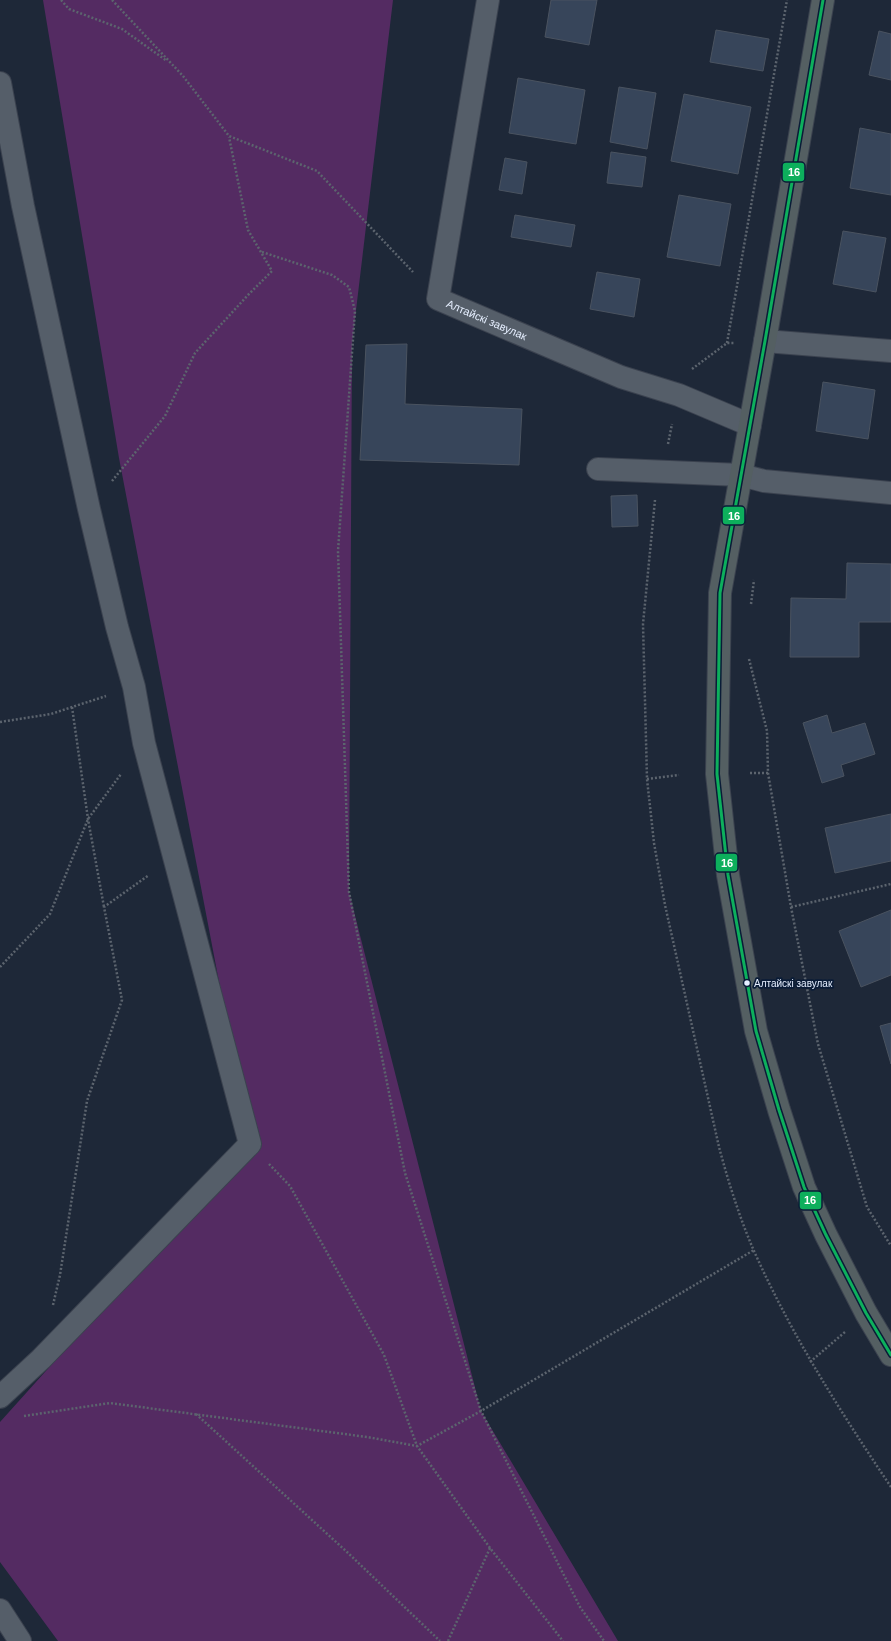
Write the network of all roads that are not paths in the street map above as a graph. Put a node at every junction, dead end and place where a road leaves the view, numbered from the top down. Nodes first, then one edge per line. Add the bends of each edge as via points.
1 (488, 0) edge
2 (823, 0) edge
3 (0, 83) edge
4 (765, 341) junction
5 (891, 351) edge
6 (750, 425) junction
7 (598, 469) dead end
8 (741, 475) junction
9 (891, 493) edge
10 (891, 1355) edge
11 (0, 1397) edge
12 (0, 1610) edge
13 (20, 1641) edge

1 - 6 street, Алтайскі завулак via 438,299 621,377 680,395
2 - 4 main road
3 - 11 street via 23,206 89,509 134,687 144,744 250,1144 41,1359
4 - 5 street
4 - 6 main road
6 - 8 main road
7 - 8 street
8 - 9 street via 764,481
8 - 10 main road via 720,593 717,774 728,875 756,1031 804,1187 866,1313
12 - 13 street

